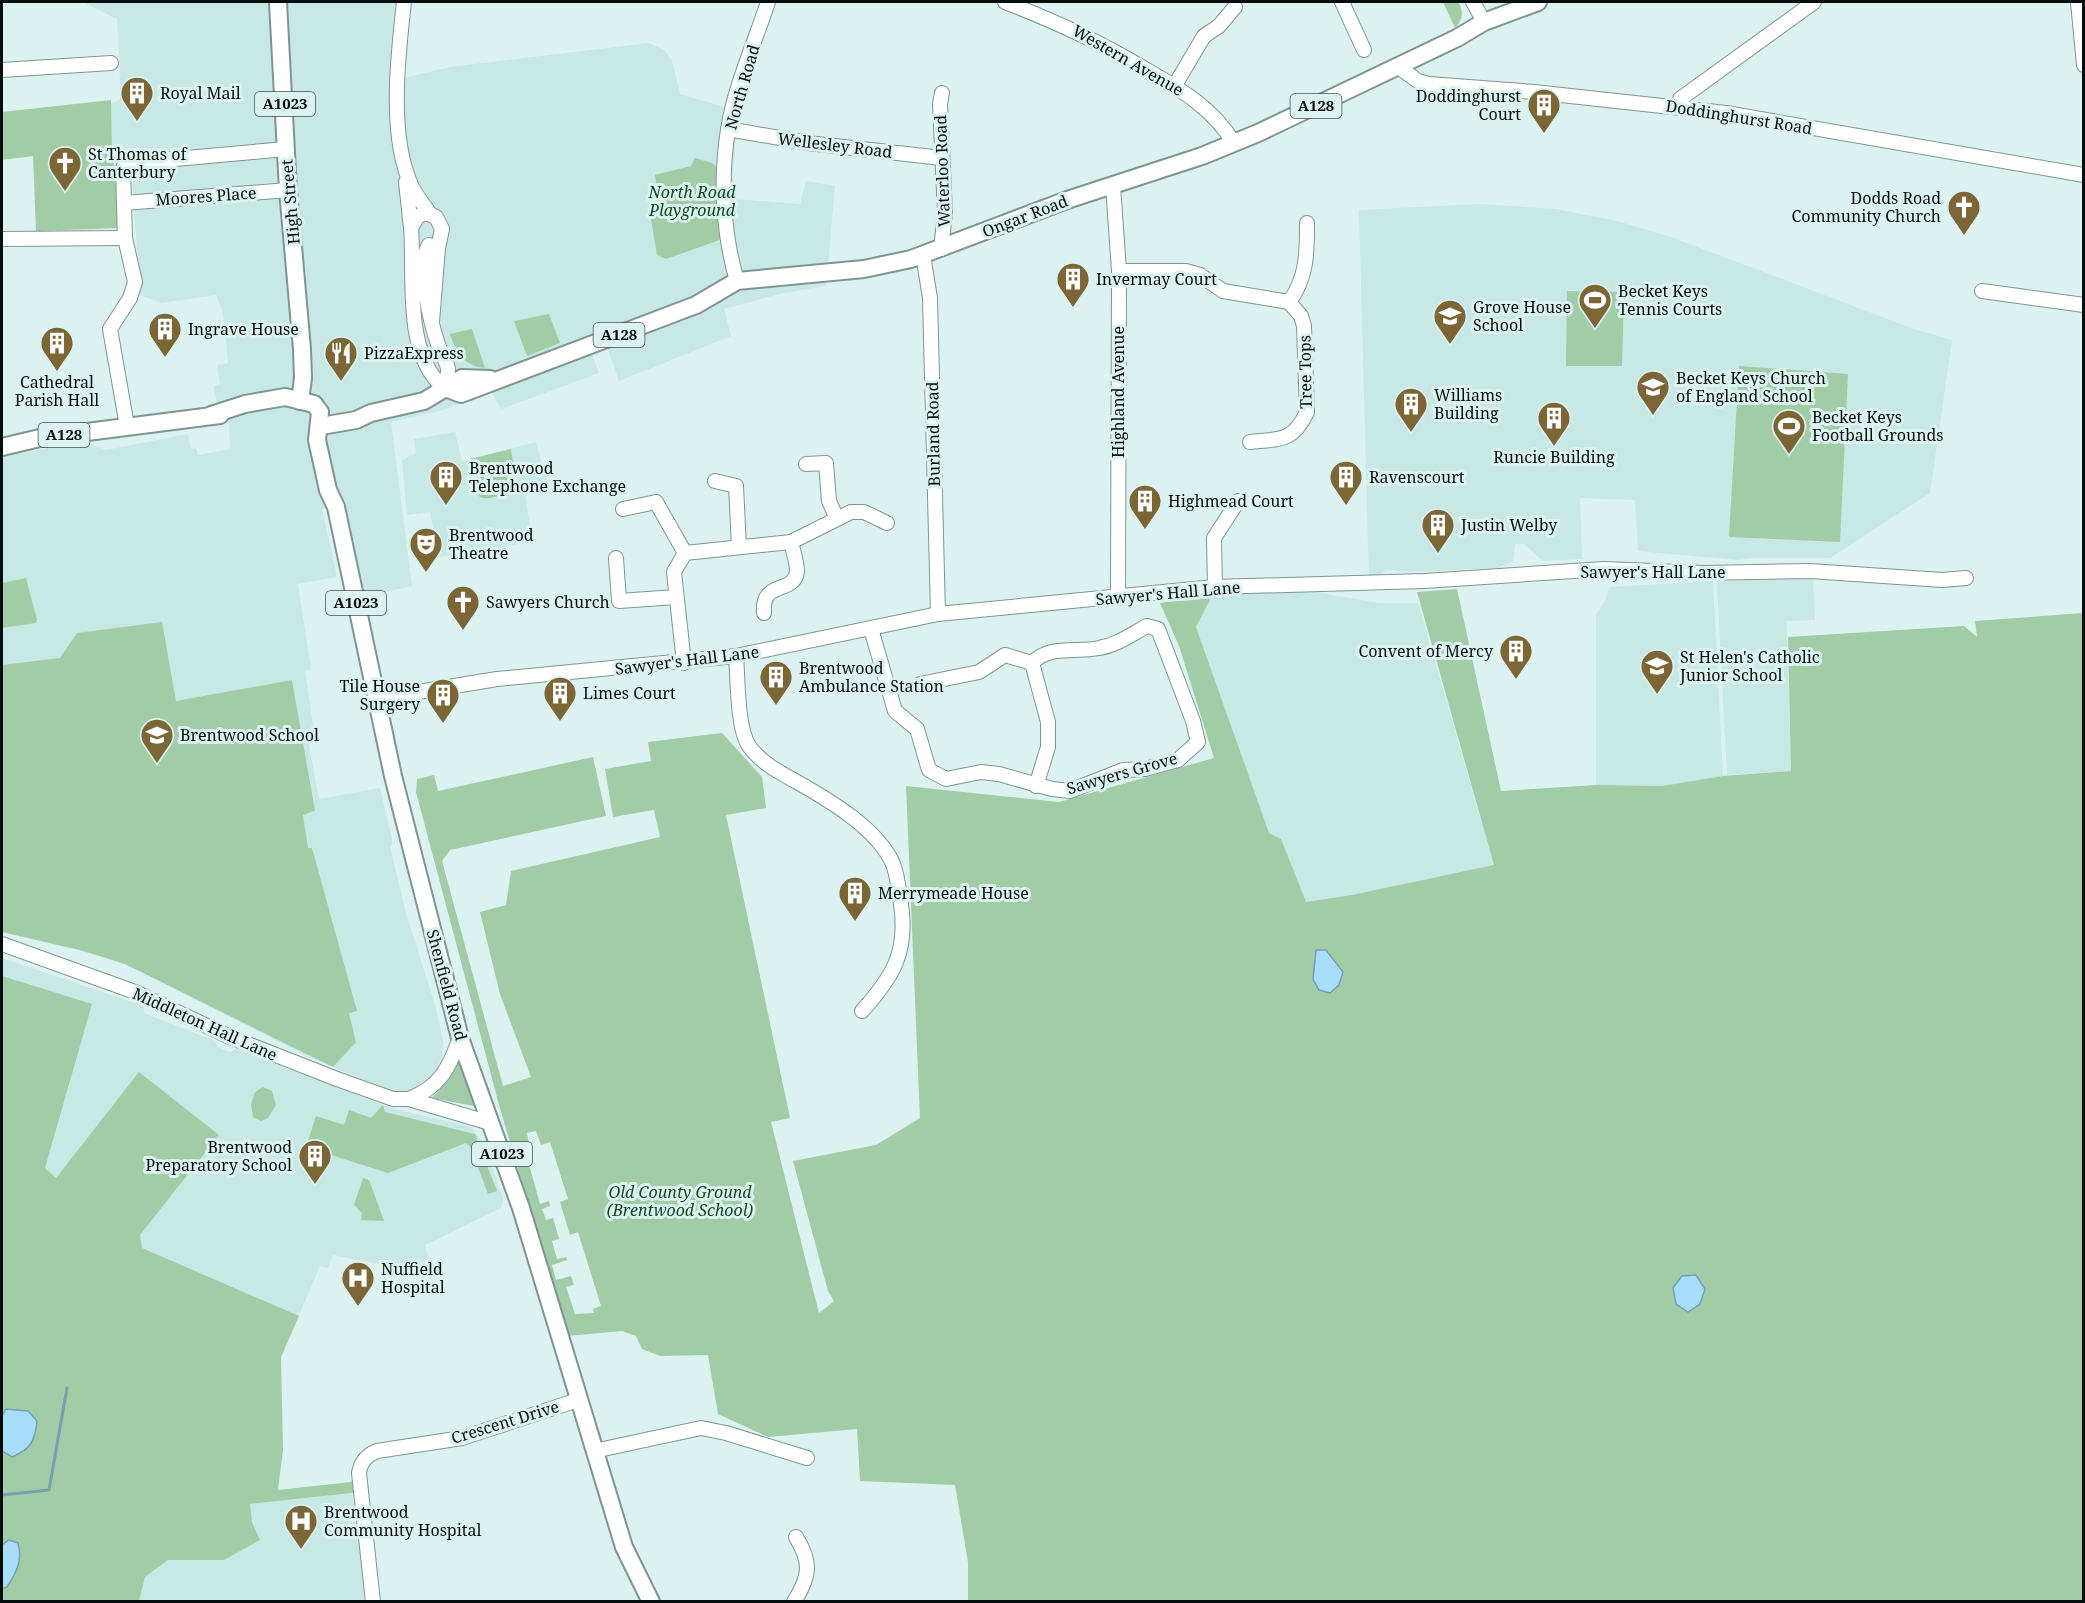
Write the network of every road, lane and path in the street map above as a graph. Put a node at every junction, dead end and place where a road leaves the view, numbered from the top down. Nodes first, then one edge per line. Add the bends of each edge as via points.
1 (278, 2) edge
2 (404, 2) edge
3 (768, 2) edge
4 (1005, 2) edge
5 (1342, 2) edge
6 (1473, 2) edge
7 (1538, 2) edge
8 (1814, 2) edge
9 (2078, 2) edge
10 (1235, 7) dead end
11 (1484, 22) junction
12 (1364, 50) dead end
13 (111, 63) dead end
14 (2084, 65) edge
15 (1397, 66) junction
16 (2, 70) edge
17 (1175, 85) junction
18 (942, 93) dead end
19 (1678, 107) junction
20 (728, 129) junction
21 (1234, 143) junction
22 (286, 149) junction
23 (942, 158) junction
24 (405, 165) junction
25 (2084, 175) edge
26 (1113, 185) junction
27 (288, 190) junction
28 (124, 202) junction
29 (430, 214) junction
30 (1307, 224) dead end
31 (412, 231) junction
32 (125, 238) junction
33 (2, 239) edge
34 (434, 241) junction
35 (941, 249) junction
36 (923, 255) junction
37 (1119, 271) junction
38 (737, 281) junction
39 (1982, 291) dead end
40 (1288, 302) junction
41 (2084, 305) edge
42 (443, 387) junction
43 (300, 401) junction
44 (127, 426) junction
45 (328, 430) junction
46 (1250, 442) dead end
47 (2, 447) edge
48 (806, 464) dead end
49 (715, 481) dead end
50 (1238, 501) dead end
51 (623, 509) dead end
52 (837, 519) junction
53 (887, 523) dead end
54 (791, 542) junction
55 (739, 547) junction
56 (685, 553) junction
57 (616, 558) dead end
58 (1966, 578) dead end
59 (1215, 587) junction
60 (676, 597) junction
61 (1118, 598) junction
62 (764, 613) dead end
63 (938, 615) junction
64 (871, 629) junction
65 (736, 656) junction
66 (684, 663) junction
67 (1032, 663) junction
68 (920, 684) dead end
69 (376, 699) junction
70 (1036, 786) junction
71 (2, 944) edge
72 (862, 1011) dead end
73 (460, 1038) junction
74 (409, 1099) junction
75 (490, 1123) junction
76 (578, 1400) junction
77 (594, 1451) junction
78 (807, 1458) dead end
79 (796, 1537) dead end
80 (373, 1602) edge
81 (651, 1602) edge
82 (794, 1602) edge

1 - 22 main road, High Street / A1023
2 - 24 street via 396,77
3 - 20 street, North Road
4 - 17 street, Western Avenue via 1071,27
5 - 12 street
6 - 11 street
7 - 11 main road, Ongar Road / A128
8 - 19 street via 1680,99
9 - 14 street
10 - 17 street via 1204,36
11 - 15 main road, Ongar Road / A128
13 - 16 street
15 - 19 street, Doddinghurst Road via 1429,84
15 - 21 main road, Ongar Road / A128
17 - 21 street, Western Avenue via 1214,116
18 - 23 street, Waterloo Road
19 - 25 street, Doddinghurst Road
20 - 23 street, Wellesley Road
20 - 38 street, North Road via 725,213
21 - 26 main road, Ongar Road / A128
22 - 27 main road, High Street / A1023
22 - 28 street via 128,160 123,169
23 - 35 street, Waterloo Road via 945,213
24 - 29 street via 416,194
24 - 31 street
26 - 35 main road, Ongar Road / A128 via 1037,210
26 - 37 street, Highland Avenue
27 - 28 street, Moores Place
27 - 43 main road, High Street / A1023 via 302,349
28 - 32 street
29 - 31 street via 418,216
29 - 34 street via 441,224
30 - 40 street via 1302,279
31 - 34 street via 419,243
31 - 42 street via 414,312 419,339 432,377
32 - 33 street
32 - 44 street via 134,288 110,329
34 - 42 street via 425,253 425,273 432,322 448,371
35 - 36 main road, Ongar Road / A128
36 - 38 main road, Ongar Road / A128 via 864,269
36 - 63 street, Burland Road via 930,298
37 - 40 street via 1200,274 1223,291
37 - 61 street, Highland Avenue
38 - 42 main road, Ongar Road / A128 via 696,305 574,353 461,393
39 - 41 street
40 - 46 street, Tree Tops via 1304,326 1307,412 1289,437
42 - 45 main road via 424,401 371,413 337,414
43 - 44 main road, A128 via 286,410
43 - 45 main road via 310,419
44 - 47 main road, A128
45 - 69 main road, Shenfield Road / A1023 via 317,440 328,490 336,507
48 - 52 street via 826,463 829,501
49 - 55 street via 736,486
50 - 59 street via 1214,538
51 - 56 street via 656,502
52 - 53 street via 851,512 864,512
52 - 54 street
54 - 55 street
54 - 62 street via 797,572 789,585 771,590
55 - 56 street
56 - 60 street via 674,572
57 - 60 street via 620,601
58 - 59 street, Sawyer's Hall Lane via 1942,580 1810,571 1704,573 1604,569 1424,581
59 - 61 street, Sawyer's Hall Lane
60 - 66 street
61 - 63 street, Sawyer's Hall Lane
63 - 64 street, Sawyer's Hall Lane
64 - 65 street, Sawyer's Hall Lane
64 - 70 street, Sawyers Grove via 895,711 917,729 928,770 946,779 981,772 999,774
65 - 66 street, Sawyer's Hall Lane
65 - 72 street via 743,731 749,746 768,766 842,810 876,840 893,865 902,913 899,955 888,982
66 - 69 street, Sawyer's Hall Lane via 497,679
67 - 68 street via 1005,655 979,672
67 - 70 street via 1048,730 1048,747
67 - 70 street, Sawyers Grove via 1041,654 1055,650 1100,648 1147,626 1158,629 1198,742 1178,760 1123,770 1070,791
69 - 73 main road, Shenfield Road / A1023
71 - 74 street, Middleton Hall Lane via 135,992 230,1037 337,1079 393,1100
73 - 74 street via 442,1077 427,1092
73 - 75 main road, Shenfield Road / A1023
74 - 75 street, Middleton Hall Lane
75 - 76 main road, Shenfield Road / A1023 via 521,1208
76 - 77 main road, Shenfield Road / A1023
76 - 80 street, Crescent Drive via 462,1438 369,1454 359,1473
77 - 78 street via 701,1428
77 - 81 main road, Shenfield Road / A1023 via 624,1547
79 - 82 street via 808,1563

